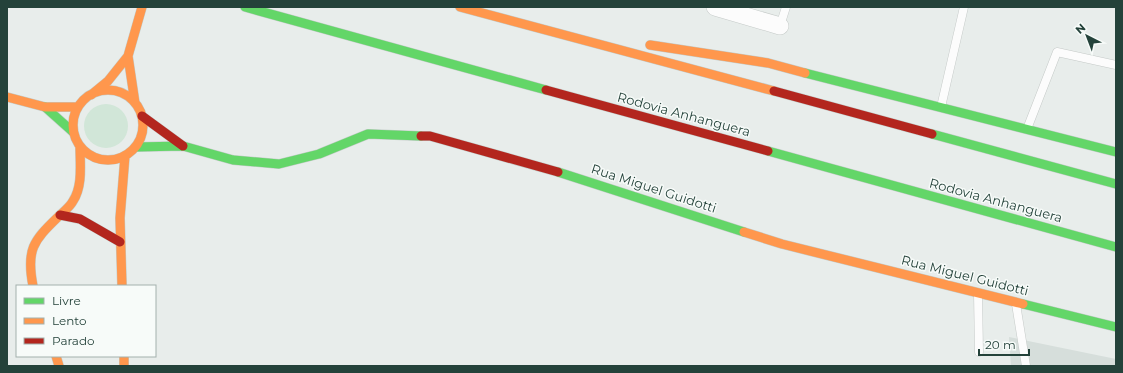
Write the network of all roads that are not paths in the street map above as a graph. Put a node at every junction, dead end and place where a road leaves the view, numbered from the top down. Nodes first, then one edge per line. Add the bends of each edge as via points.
1 (142, 7) edge
2 (245, 7) edge
3 (460, 7) edge
4 (715, 7) edge
5 (786, 7) edge
6 (964, 7) edge
7 (780, 26) joint
8 (566, 34) junction
9 (628, 42) dead end
10 (643, 44) dead end
11 (128, 56) junction
12 (1116, 65) edge
13 (91, 95) junction
14 (7, 97) edge
15 (135, 103) junction
16 (78, 106) junction
17 (45, 107) junction
18 (941, 108) junction
19 (142, 116) junction
20 (1027, 130) junction
21 (73, 132) junction
22 (183, 146) junction
23 (80, 147) junction
24 (136, 147) junction
25 (1116, 152) edge
26 (125, 156) junction
27 (1116, 184) edge
28 (60, 215) junction
29 (120, 242) junction
30 (1116, 246) edge
31 (33, 285) edge
32 (122, 285) edge
33 (978, 292) junction
34 (1016, 301) junction
35 (1116, 326) edge
36 (979, 352) dead end
37 (1026, 366) edge

1 - 11 main road
2 - 30 main road, Rodovia Anhanguera
3 - 8 main road
4 - 7 street
5 - 7 lane
6 - 18 lane
8 - 9 main road
8 - 27 main road
10 - 18 main road via 768,63
11 - 13 main road via 108,80
11 - 15 main road
12 - 20 lane via 1057,52
13 - 15 main road via 106,90 112,91 122,93
13 - 16 main road
14 - 17 main road
15 - 19 main road
16 - 17 main road
16 - 21 main road via 73,119
17 - 21 main road
18 - 20 main road
19 - 22 main road, Rua Miguel Guidotti
19 - 24 main road via 142,132
20 - 25 main road
21 - 23 main road
22 - 24 main road, Rua Miguel Guidotti
22 - 33 main road, Rua Miguel Guidotti via 234,160 279,164 319,154 368,134 430,136 584,180 782,244
23 - 26 main road via 93,157 104,160
23 - 28 main road via 80,181 73,202
24 - 26 main road
26 - 29 main road
28 - 29 main road via 80,219
28 - 31 main road via 39,235 29,250
29 - 32 main road
33 - 34 main road, Rua Miguel Guidotti
33 - 36 lane
34 - 35 main road, Rua Miguel Guidotti
34 - 37 lane

